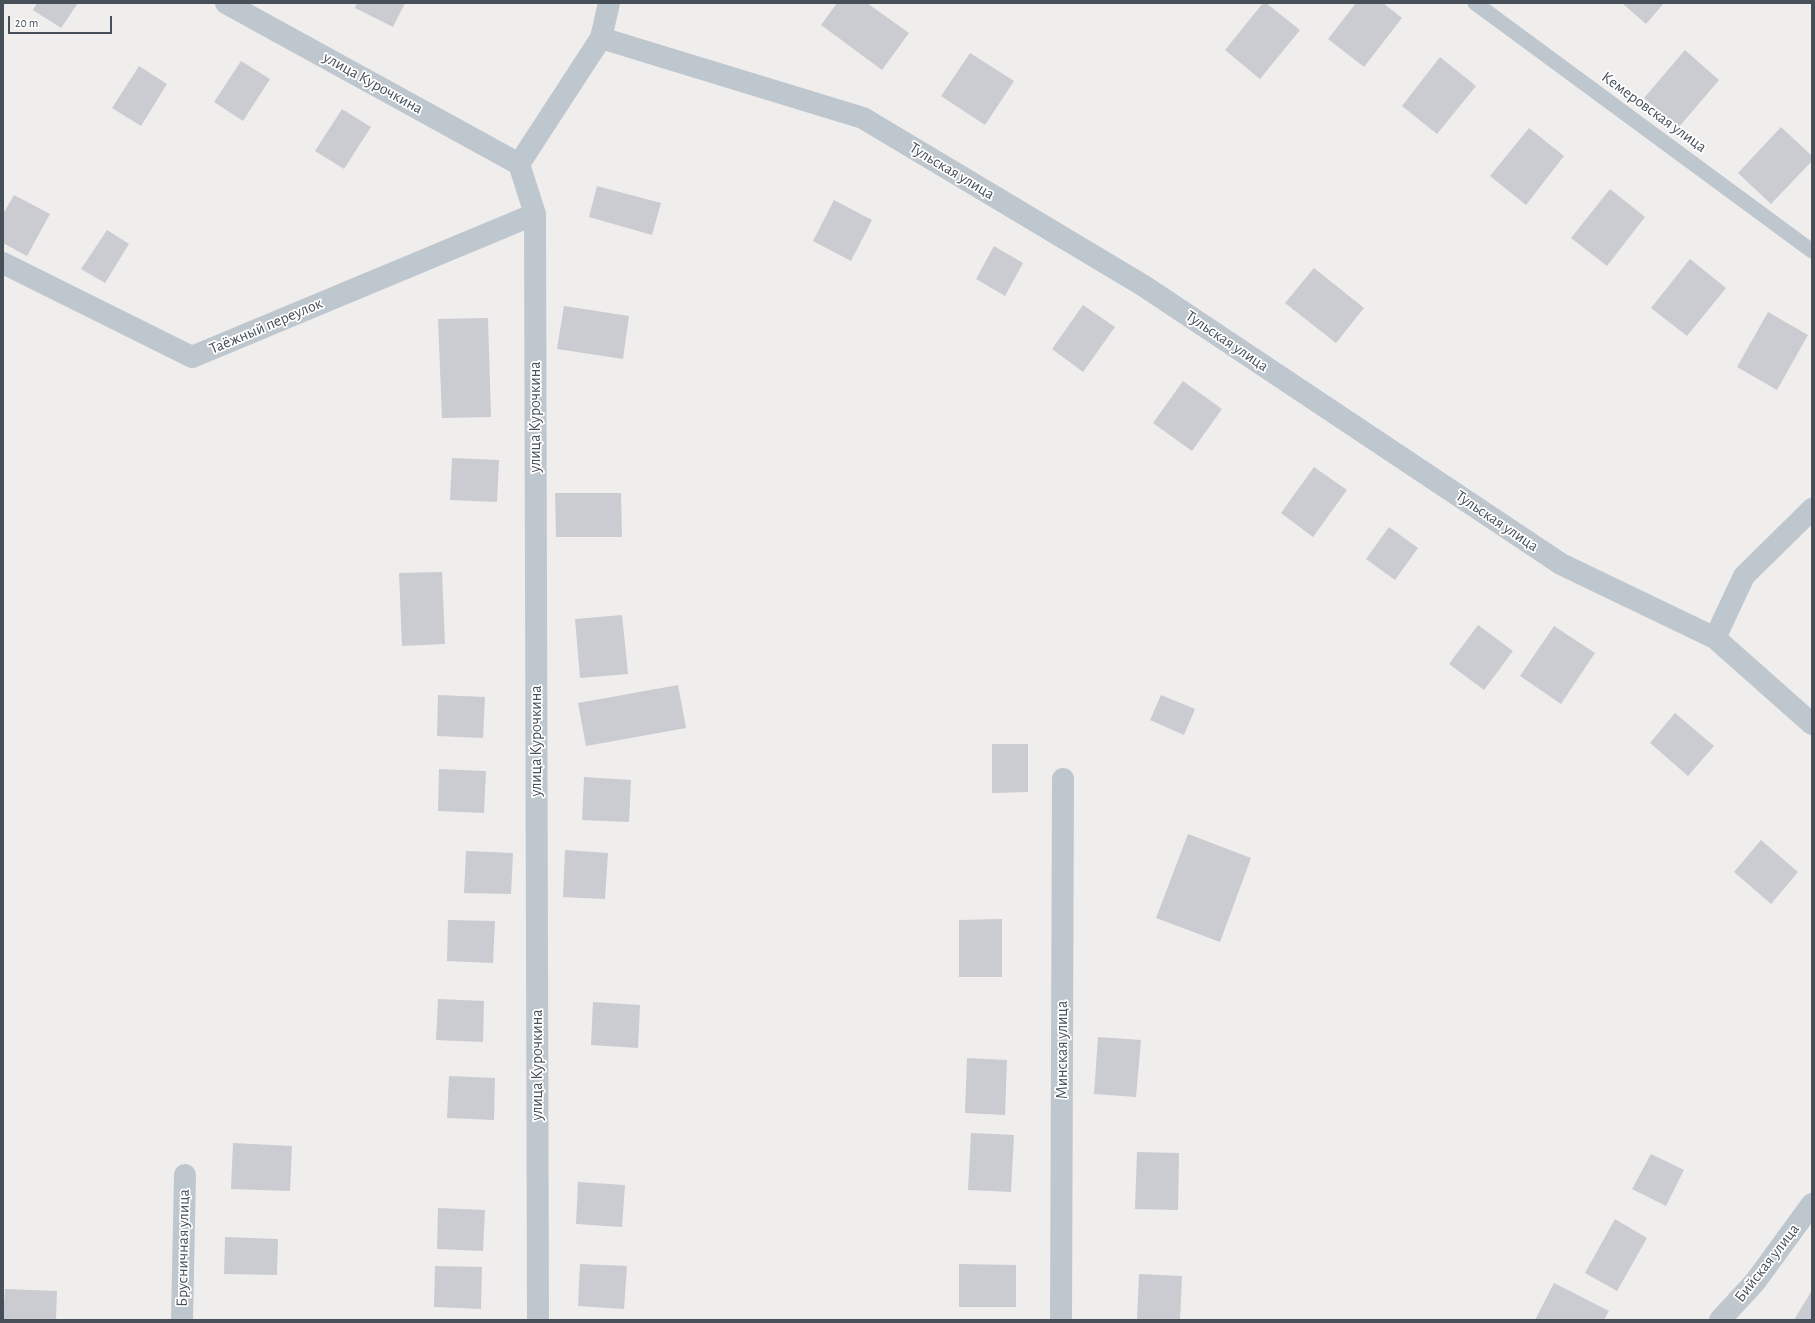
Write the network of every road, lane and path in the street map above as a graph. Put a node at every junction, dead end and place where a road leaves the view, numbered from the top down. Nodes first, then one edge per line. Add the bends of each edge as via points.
1 (226, 3) edge
2 (609, 3) edge
3 (1475, 3) edge
4 (601, 38) junction
5 (519, 164) junction
6 (535, 214) junction
7 (1812, 251) edge
8 (3, 263) edge
9 (1812, 509) edge
10 (1715, 638) junction
11 (1812, 724) edge
12 (1063, 779) dead end
13 (185, 1175) dead end
14 (1812, 1204) edge
15 (182, 1320) edge
16 (538, 1320) edge
17 (1061, 1320) edge
18 (1720, 1320) edge

1 - 5 street, улица Курочкина
2 - 4 street
3 - 7 lane, Кемеровская улица
4 - 5 street
4 - 10 street, Тульская улица via 863,118 1144,286 1561,564
5 - 6 street, улица Курочкина
6 - 8 street, Таёжный переулок via 192,357
6 - 16 street, улица Курочкина
9 - 10 street via 1744,576
10 - 11 street, Тульская улица
12 - 17 street, Минская улица
13 - 15 street, Брусничная улица
14 - 18 street, Бийская улица via 1755,1282

